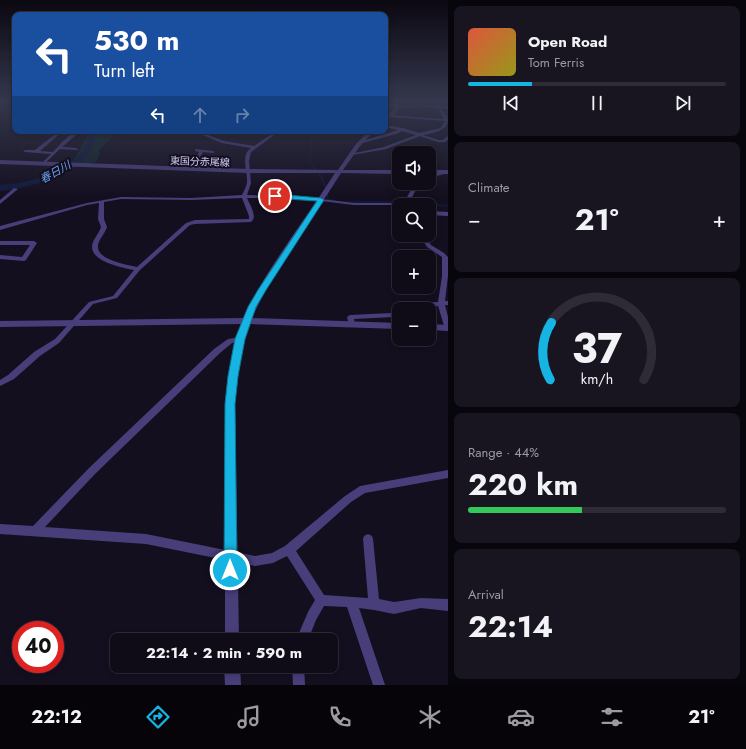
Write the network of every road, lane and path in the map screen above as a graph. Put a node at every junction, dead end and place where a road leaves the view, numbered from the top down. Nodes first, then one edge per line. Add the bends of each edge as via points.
1 (395, 133) edge
2 (417, 133) edge
3 (425, 133) edge
4 (57, 134) edge
5 (75, 134) edge
6 (202, 134) dead end
7 (274, 134) edge
8 (369, 134) edge
9 (421, 134) junction
10 (448, 137) edge
11 (360, 143) junction
12 (253, 147) junction
13 (59, 148) junction
14 (76, 149) dead end
15 (196, 150) dead end
16 (25, 151) dead end
17 (202, 151) junction
18 (36, 152) junction
19 (54, 152) junction
20 (213, 152) dead end
21 (352, 154) junction
22 (197, 159) junction
23 (205, 159) dead end
24 (0, 162) edge
25 (42, 164) junction
26 (184, 169) junction
27 (249, 171) junction
28 (340, 172) junction
29 (392, 172) edge
30 (436, 172) edge
31 (448, 172) edge
32 (436, 175) edge
33 (16, 189) dead end
34 (244, 197) junction
35 (321, 200) junction
36 (102, 202) junction
37 (0, 203) edge
38 (392, 204) edge
39 (436, 213) edge
40 (448, 214) edge
41 (0, 228) edge
42 (426, 242) edge
43 (0, 243) edge
44 (445, 253) edge
45 (0, 257) edge
46 (138, 269) junction
47 (444, 304) edge
48 (392, 315) edge
49 (247, 321) junction
50 (0, 324) edge
51 (73, 324) junction
52 (352, 325) junction
53 (392, 326) edge
54 (436, 327) edge
55 (448, 328) edge
56 (240, 339) junction
57 (0, 383) edge
58 (448, 474) edge
59 (0, 529) edge
60 (34, 532) junction
61 (368, 539) dead end
62 (289, 550) junction
63 (230, 557) junction
64 (321, 600) junction
65 (351, 602) junction
66 (374, 604) junction
67 (448, 605) edge
68 (232, 633) edge
69 (305, 633) edge
70 (232, 673) edge
71 (298, 673) edge
72 (233, 685) edge
73 (299, 685) edge
74 (379, 685) edge

1 - 11 street
2 - 9 street
3 - 9 street
4 - 18 street
5 - 13 street
6 - 12 street via 223,142
7 - 12 street
8 - 11 street
9 - 10 street via 440,142
9 - 21 street via 385,148
11 - 21 street
12 - 27 street via 248,151
13 - 14 street
13 - 19 street
15 - 17 street
16 - 18 street
17 - 20 street
17 - 22 street
18 - 19 street
19 - 25 street
21 - 28 street
22 - 23 street
22 - 26 street via 192,158
24 - 25 street, 東国分赤尾線
25 - 26 street, 東国分赤尾線
26 - 27 street, 東国分赤尾線
27 - 28 street, 東国分赤尾線
27 - 34 street via 249,183
28 - 29 street, 東国分赤尾線
28 - 35 street
30 - 31 street
31 - 32 street
33 - 37 street
34 - 35 street via 275,196
34 - 36 street via 122,198
34 - 46 street via 252,216 251,220 188,224
35 - 38 street via 354,204
35 - 49 street via 262,290
36 - 41 street via 86,204
36 - 46 street via 101,219 104,227 95,248 97,253 106,260
39 - 40 street
42 - 44 street via 429,246
43 - 45 street via 34,243 24,259
44 - 47 street
46 - 51 street via 115,297 91,303
47 - 55 street
48 - 52 street via 350,317
49 - 51 street
49 - 52 street
49 - 56 street
50 - 51 street
51 - 57 street via 57,341
52 - 53 street
54 - 55 street
56 - 60 street via 230,341 216,351 92,471
56 - 63 street via 230,404
58 - 62 street via 363,489
59 - 60 street
60 - 63 street via 146,539
61 - 66 street
62 - 63 street via 273,558 255,561
62 - 64 street
63 - 68 street
64 - 65 street
64 - 69 street
65 - 66 street
65 - 74 street
66 - 67 street via 394,608 421,603
70 - 72 street
71 - 73 street

